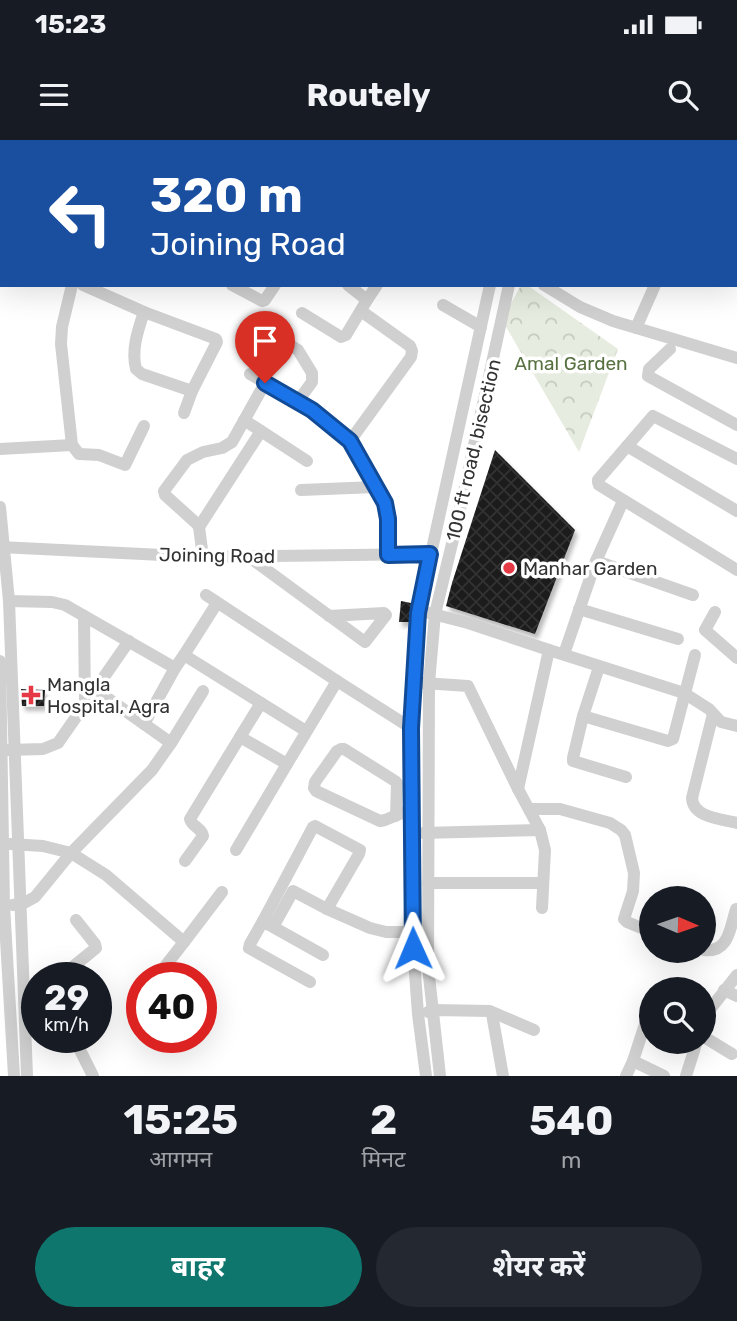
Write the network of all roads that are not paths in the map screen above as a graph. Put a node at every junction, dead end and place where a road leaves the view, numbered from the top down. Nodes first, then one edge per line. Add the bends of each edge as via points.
1 (72, 287) edge
2 (88, 287) edge
3 (236, 287) edge
4 (274, 287) edge
5 (350, 287) edge
6 (376, 287) edge
7 (490, 287) edge
8 (509, 287) edge
9 (547, 287) edge
10 (650, 287) edge
11 (443, 305) dead end
12 (364, 306) junction
13 (144, 312) junction
14 (302, 313) dead end
15 (481, 327) junction
16 (636, 328) junction
17 (274, 335) dead end
18 (670, 349) dead end
19 (737, 357) edge
20 (250, 374) dead end
21 (265, 383) junction
22 (192, 391) junction
23 (298, 401) junction
24 (184, 413) dead end
25 (244, 420) junction
26 (737, 425) edge
27 (144, 426) dead end
28 (261, 431) junction
29 (350, 441) junction
30 (72, 445) junction
31 (627, 446) junction
32 (0, 449) edge
33 (737, 459) edge
34 (451, 460) junction
35 (307, 461) dead end
36 (470, 465) junction
37 (376, 487) junction
38 (301, 490) dead end
39 (623, 501) junction
40 (0, 507) edge
41 (737, 512) edge
42 (438, 519) junction
43 (457, 523) junction
44 (199, 527) junction
45 (2, 547) edge
46 (430, 554) junction
47 (388, 555) junction
48 (203, 557) junction
49 (249, 557) junction
50 (596, 561) junction
51 (737, 570) edge
52 (693, 595) dead end
53 (9, 601) junction
54 (579, 609) junction
55 (715, 612) dead end
56 (418, 613) junction
57 (435, 614) junction
58 (329, 616) dead end
59 (84, 617) junction
60 (678, 639) dead end
61 (129, 641) junction
62 (549, 650) junction
63 (184, 654) junction
64 (564, 654) junction
65 (695, 655) dead end
66 (737, 658) edge
67 (0, 662) edge
68 (599, 667) junction
69 (175, 668) junction
70 (337, 681) junction
71 (413, 683) junction
72 (429, 683) junction
73 (5, 684) edge
74 (96, 690) junction
75 (203, 691) dead end
76 (684, 693) junction
77 (261, 703) junction
78 (85, 704) junction
79 (713, 714) junction
80 (583, 716) junction
81 (144, 724) junction
82 (737, 726) edge
83 (411, 728) junction
84 (306, 731) junction
85 (240, 737) junction
86 (170, 743) junction
87 (9, 750) junction
88 (287, 764) junction
89 (626, 777) dead end
90 (518, 789) junction
91 (529, 808) junction
92 (412, 809) junction
93 (396, 816) junction
94 (737, 823) edge
95 (540, 830) junction
96 (429, 832) junction
97 (413, 833) junction
98 (3, 843) junction
99 (18, 845) junction
100 (236, 850) dead end
101 (71, 853) junction
102 (185, 861) dead end
103 (428, 883) junction
104 (543, 883) junction
105 (222, 892) dead end
106 (2, 904) edge
107 (19, 904) junction
108 (737, 907) edge
109 (542, 908) dead end
110 (327, 909) junction
111 (76, 920) dead end
112 (268, 924) junction
113 (639, 927) edge
114 (412, 932) junction
115 (428, 932) junction
116 (184, 942) junction
117 (716, 950) edge
118 (323, 954) dead end
119 (28, 962) edge
120 (79, 962) edge
121 (168, 962) edge
122 (8, 972) junction
123 (21, 974) edge
124 (737, 975) edge
125 (310, 982) dead end
126 (724, 990) junction
127 (737, 996) edge
128 (716, 1000) edge
129 (434, 1010) junction
130 (492, 1012) junction
131 (418, 1014) junction
132 (534, 1030) dead end
133 (639, 1043) edge
134 (716, 1044) edge
135 (6, 1048) edge
136 (28, 1053) edge
137 (82, 1053) edge
138 (693, 1054) edge
139 (732, 1054) dead end
140 (633, 1061) junction
141 (14, 1076) edge
142 (27, 1076) edge
143 (93, 1076) edge
144 (426, 1076) edge
145 (440, 1076) edge
146 (503, 1076) edge
147 (626, 1076) edge
148 (664, 1076) edge
149 (686, 1076) edge

1 - 30 street via 61,344
2 - 13 street
3 - 4 street via 262,301
5 - 12 street
6 - 12 street
7 - 15 street, 100 ft road, bisection
8 - 36 street, 100 ft road, bisection
9 - 16 street via 580,307
10 - 16 street
11 - 15 street
12 - 14 street via 341,337
12 - 29 street via 412,351
13 - 22 street via 137,333 135,369
13 - 22 street via 216,339
15 - 34 street, 100 ft road, bisection
16 - 19 street
17 - 23 street via 298,350 312,373 312,382
18 - 26 street via 649,369 648,376
20 - 21 street
21 - 23 street
21 - 25 street
22 - 24 street
23 - 29 street
25 - 28 street
25 - 44 street via 228,445 187,460 164,488 165,495
27 - 30 street via 125,465 99,455 79,454
28 - 35 street
28 - 44 street
29 - 37 street
30 - 32 street
31 - 33 street via 653,416
31 - 39 street via 598,482
31 - 41 street
34 - 36 street
34 - 42 street, 100 ft road, bisection
36 - 43 street, 100 ft road, bisection
37 - 38 street
37 - 47 street via 387,510
39 - 50 street
39 - 51 street
40 - 45 street
42 - 43 street
42 - 46 street, 100 ft road, bisection
43 - 57 street, 100 ft road, bisection
44 - 48 street
45 - 48 street, Joining Road
45 - 53 street
46 - 47 street, Joining Road
46 - 56 street, 100 ft road, bisection
47 - 49 street, Joining Road
48 - 49 street, Joining Road
49 - 58 street
50 - 52 street
50 - 54 street
53 - 59 street via 59,603
53 - 73 street
54 - 60 street
54 - 64 street
55 - 66 street via 705,630
56 - 57 street
56 - 71 street, 100 ft road, bisection
57 - 62 street
57 - 72 street, 100 ft road, bisection
59 - 61 street
59 - 78 street
61 - 69 street
61 - 74 street
62 - 64 street
62 - 90 street
63 - 69 street
63 - 70 street via 211,599
63 - 77 street
64 - 68 street
65 - 76 street
67 - 73 street
68 - 76 street
68 - 80 street
69 - 81 street
70 - 83 street
70 - 84 street
71 - 72 street
71 - 83 street, 100 ft road, bisection
72 - 90 street via 468,686
72 - 96 street, 100 ft road, bisection
73 - 87 street
74 - 78 street
74 - 81 street
75 - 86 street
76 - 79 street
76 - 80 street via 671,741
77 - 84 street
77 - 85 street
78 - 87 street via 58,743 43,749
79 - 82 street via 721,722
79 - 94 street via 692,804 702,814
80 - 89 street via 573,761
81 - 86 street
83 - 92 street, 100 ft road, bisection
84 - 88 street
85 - 88 street
85 - 102 street via 190,819 203,836
86 - 101 street via 144,779
87 - 98 street
87 - 99 street
88 - 100 street
90 - 91 street
91 - 95 street
91 - 113 street via 560,809 621,830 635,873 624,919
92 - 93 street
92 - 97 street, 100 ft road, bisection
93 - 93 street via 375,820 316,791 315,782 337,751 344,749 397,783
95 - 96 street
95 - 104 street via 545,850
96 - 97 street
96 - 103 street, 100 ft road, bisection
97 - 114 street, 100 ft road, bisection
98 - 99 street
98 - 106 street
99 - 101 street
99 - 107 street
101 - 107 street via 35,897
101 - 116 street via 106,875
103 - 104 street
103 - 115 street, 100 ft road, bisection
104 - 109 street
105 - 116 street
106 - 107 street
106 - 122 street
107 - 119 street
108 - 117 street via 724,943
110 - 112 street via 293,891
110 - 112 street via 360,850 315,826
110 - 114 street via 370,928
111 - 120 street via 96,948
112 - 118 street
112 - 125 street via 249,948
114 - 115 street
114 - 131 street, 100 ft road, bisection
115 - 129 street, 100 ft road, bisection
116 - 121 street
122 - 123 street
122 - 135 street
124 - 126 street
126 - 127 street
126 - 128 street
129 - 130 street
129 - 131 street
129 - 145 street, 100 ft road, bisection
130 - 132 street
130 - 146 street
131 - 144 street, 100 ft road, bisection
133 - 140 street
134 - 139 street
135 - 141 street
136 - 142 street
137 - 143 street
138 - 149 street
140 - 147 street
140 - 148 street

